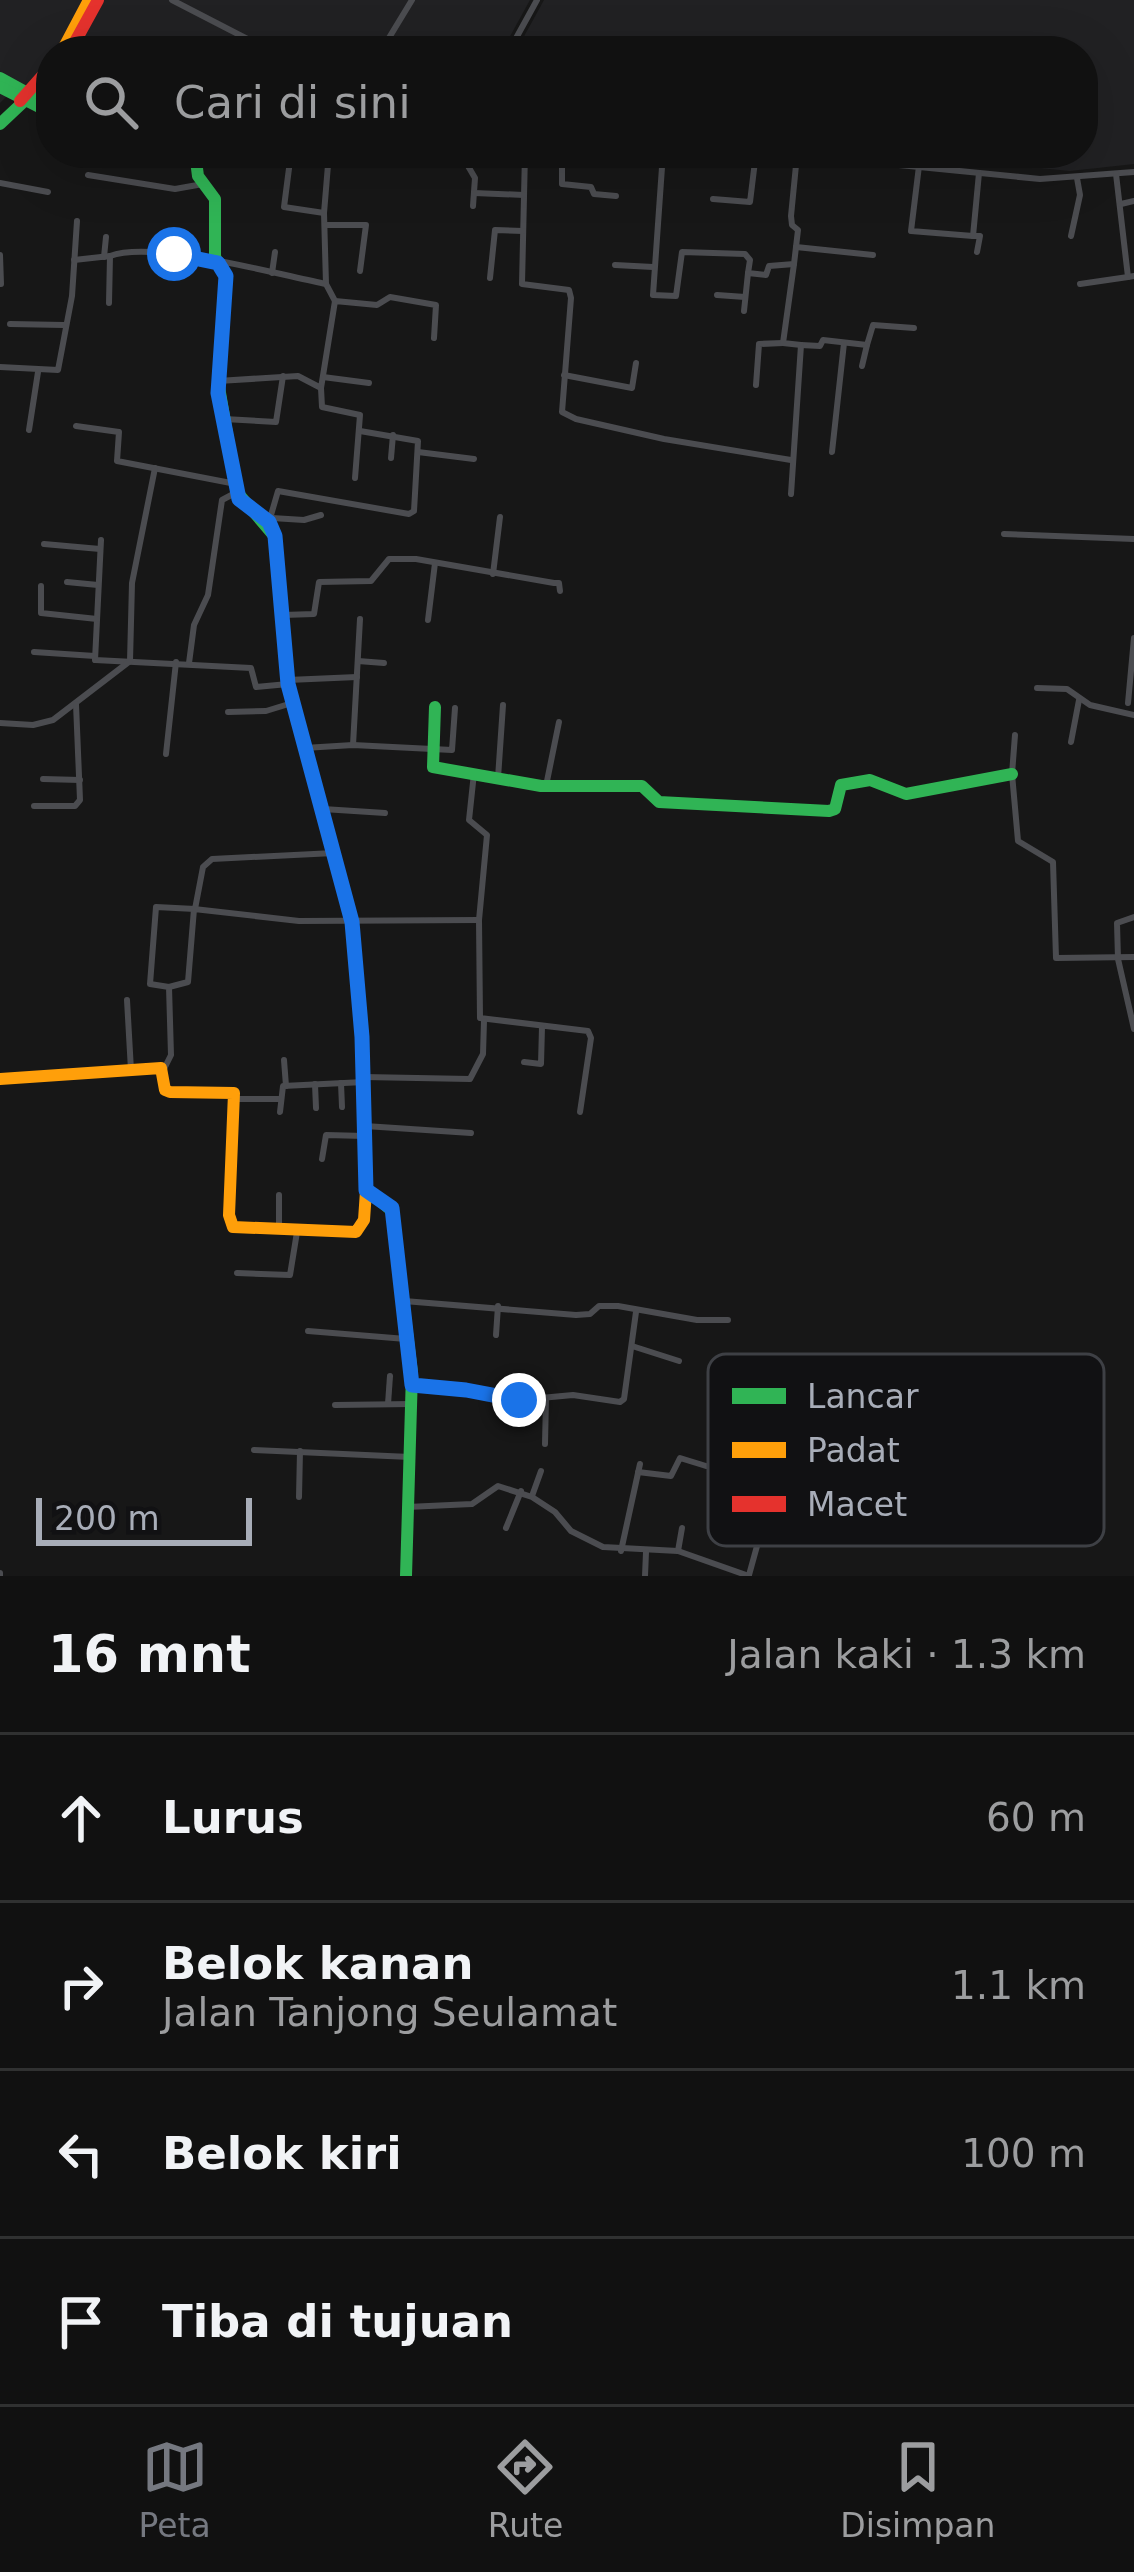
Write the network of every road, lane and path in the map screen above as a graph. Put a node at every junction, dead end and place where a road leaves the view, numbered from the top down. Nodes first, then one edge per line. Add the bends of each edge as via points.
1 (93, 0) edge
2 (172, 0) edge
3 (412, 0) edge
4 (537, 0) edge
5 (74, 36) edge
6 (242, 36) edge
7 (390, 36) edge
8 (517, 36) edge
9 (0, 78) edge
10 (0, 87) edge
11 (31, 102) edge
12 (0, 124) edge
13 (197, 168) edge
14 (289, 168) edge
15 (328, 168) edge
16 (469, 168) edge
17 (525, 168) edge
18 (562, 168) edge
19 (662, 168) edge
20 (754, 168) edge
21 (795, 168) edge
22 (919, 168) edge
23 (936, 168) edge
24 (1134, 172) edge
25 (979, 173) junction
26 (1116, 174) junction
27 (88, 176) dead end
28 (1077, 178) junction
29 (0, 183) edge
30 (203, 184) junction
31 (48, 192) dead end
32 (474, 193) junction
33 (524, 195) junction
34 (616, 196) dead end
35 (712, 199) dead end
36 (1134, 201) edge
37 (1121, 204) junction
38 (473, 206) dead end
39 (324, 213) junction
40 (77, 221) dead end
41 (326, 225) junction
42 (523, 231) junction
43 (973, 236) junction
44 (1071, 236) dead end
45 (106, 237) dead end
46 (796, 247) junction
47 (275, 252) dead end
48 (977, 252) dead end
49 (0, 255) edge
50 (873, 255) dead end
51 (107, 257) junction
52 (74, 260) junction
53 (218, 263) junction
54 (794, 264) junction
55 (615, 265) dead end
56 (653, 267) junction
57 (360, 271) dead end
58 (272, 273) junction
59 (748, 273) junction
60 (1131, 276) edge
61 (490, 278) dead end
62 (1, 284) edge
63 (326, 284) junction
64 (1079, 284) dead end
65 (718, 296) dead end
66 (745, 297) junction
67 (335, 301) junction
68 (109, 303) dead end
69 (744, 310) dead end
70 (10, 324) dead end
71 (64, 326) junction
72 (914, 328) dead end
73 (434, 338) dead end
74 (783, 343) junction
75 (844, 343) junction
76 (801, 345) junction
77 (868, 345) junction
78 (636, 363) dead end
79 (862, 366) dead end
80 (0, 367) edge
81 (38, 372) junction
82 (564, 375) junction
83 (284, 376) junction
84 (322, 376) junction
85 (218, 381) junction
86 (369, 383) dead end
87 (756, 386) dead end
88 (321, 388) junction
89 (224, 419) junction
90 (76, 426) dead end
91 (29, 430) dead end
92 (360, 431) junction
93 (393, 435) junction
94 (418, 452) junction
95 (832, 452) dead end
96 (392, 458) dead end
97 (474, 459) dead end
98 (791, 460) junction
99 (155, 467) junction
100 (355, 478) dead end
101 (237, 488) junction
102 (791, 494) dead end
103 (321, 515) dead end
104 (500, 517) dead end
105 (270, 520) junction
106 (1004, 535) dead end
107 (1134, 538) edge
108 (44, 544) dead end
109 (435, 563) junction
110 (493, 574) junction
111 (67, 582) dead end
112 (98, 585) junction
113 (41, 586) dead end
114 (560, 591) dead end
115 (279, 616) junction
116 (97, 619) junction
117 (360, 619) dead end
118 (428, 620) dead end
119 (1134, 638) edge
120 (34, 652) dead end
121 (94, 656) junction
122 (130, 661) junction
123 (176, 662) junction
124 (358, 662) junction
125 (189, 663) junction
126 (385, 663) dead end
127 (356, 677) junction
128 (287, 682) junction
129 (1037, 688) dead end
130 (1079, 700) junction
131 (292, 703) junction
132 (1128, 703) dead end
133 (76, 704) junction
134 (502, 705) dead end
135 (434, 706) dead end
136 (454, 708) dead end
137 (227, 712) dead end
138 (1134, 715) edge
139 (559, 722) dead end
140 (0, 723) edge
141 (1015, 735) dead end
142 (1071, 742) dead end
143 (353, 745) junction
144 (304, 748) junction
145 (431, 750) junction
146 (166, 754) dead end
147 (474, 773) junction
148 (1012, 773) junction
149 (43, 778) dead end
150 (498, 778) junction
151 (80, 780) junction
152 (546, 786) junction
153 (34, 806) dead end
154 (320, 809) junction
155 (385, 813) dead end
156 (334, 853) junction
157 (194, 909) junction
158 (1134, 917) edge
159 (479, 920) junction
160 (352, 922) junction
161 (1134, 957) edge
162 (1118, 959) junction
163 (170, 987) junction
164 (127, 1000) dead end
165 (1131, 1002) edge
166 (484, 1021) junction
167 (542, 1027) junction
168 (1134, 1029) edge
169 (284, 1060) dead end
170 (524, 1062) dead end
171 (131, 1070) junction
172 (164, 1071) junction
173 (0, 1079) edge
174 (364, 1079) junction
175 (341, 1083) junction
176 (316, 1084) junction
177 (286, 1086) junction
178 (233, 1099) junction
179 (280, 1100) junction
180 (342, 1107) dead end
181 (316, 1108) dead end
182 (280, 1112) dead end
183 (580, 1112) dead end
184 (365, 1131) junction
185 (471, 1132) dead end
186 (322, 1159) dead end
187 (366, 1190) junction
188 (279, 1195) dead end
189 (279, 1230) junction
190 (297, 1232) junction
191 (237, 1274) dead end
192 (401, 1301) junction
193 (498, 1306) junction
194 (636, 1312) junction
195 (728, 1320) dead end
196 (308, 1331) dead end
197 (496, 1335) dead end
198 (406, 1339) junction
199 (632, 1346) junction
200 (679, 1361) dead end
201 (390, 1376) dead end
202 (412, 1385) junction
203 (546, 1398) junction
204 (388, 1404) junction
205 (412, 1404) junction
206 (335, 1406) dead end
207 (545, 1444) dead end
208 (254, 1450) dead end
209 (300, 1451) junction
210 (410, 1457) junction
211 (706, 1466) dead end
212 (541, 1471) dead end
213 (521, 1492) junction
214 (299, 1497) dead end
215 (532, 1497) junction
216 (407, 1507) junction
217 (506, 1528) dead end
218 (682, 1528) dead end
219 (757, 1546) edge
220 (621, 1550) junction
221 (646, 1552) junction
222 (678, 1552) junction
223 (406, 1576) edge
224 (646, 1576) edge
225 (749, 1576) edge

1 - 5 street
2 - 6 street
3 - 7 street
4 - 8 street
9 - 11 street
10 - 11 street
11 - 12 street
13 - 30 street
14 - 39 street via 284,207
15 - 39 street
16 - 32 street
17 - 33 street
18 - 34 street via 562,184
19 - 56 street
20 - 35 street via 750,202
21 - 46 street
22 - 43 street via 911,231
23 - 25 street
24 - 26 street
25 - 28 street
25 - 43 street
26 - 28 street
26 - 37 street
27 - 30 street via 175,189
28 - 44 street
29 - 31 street
30 - 53 street via 214,199
32 - 33 street
32 - 38 street
33 - 42 street
36 - 37 street
37 - 60 street
39 - 41 street
40 - 52 street
41 - 57 street via 366,225
41 - 63 street
42 - 61 street via 495,230
42 - 82 street via 522,284 568,290 571,298
43 - 48 street via 980,236
45 - 51 street
46 - 50 street
46 - 54 street
47 - 58 street
49 - 62 street
51 - 52 street
51 - 53 street via 157,251
51 - 68 street
52 - 71 street
53 - 58 street
53 - 85 street via 226,280
54 - 59 street
54 - 74 street
55 - 56 street
56 - 59 street via 653,295 663,296 676,296 682,252 745,254
58 - 63 street
59 - 66 street
60 - 64 street
63 - 67 street
65 - 66 street
66 - 69 street
67 - 73 street via 436,304
67 - 84 street
70 - 71 street
71 - 81 street via 56,371
72 - 77 street via 872,326
74 - 76 street
74 - 87 street via 759,344
75 - 76 street
75 - 77 street
75 - 95 street
76 - 98 street
77 - 79 street
78 - 82 street via 632,388
80 - 81 street
81 - 91 street
82 - 98 street via 566,416
83 - 85 street
83 - 88 street
83 - 89 street via 276,422
84 - 86 street
84 - 88 street
85 - 89 street
88 - 92 street via 322,407 358,413
89 - 101 street
90 - 99 street via 117,431 116,460
92 - 93 street
92 - 100 street
93 - 94 street via 416,439
93 - 96 street
94 - 97 street
94 - 105 street via 410,514 278,491
98 - 102 street
99 - 101 street
99 - 122 street via 132,583
101 - 105 street via 243,503
101 - 125 street via 222,500
103 - 105 street
104 - 110 street
105 - 115 street
106 - 107 street
108 - 112 street via 100,545
109 - 110 street
109 - 115 street via 389,559 370,582 321,581 314,614
109 - 118 street
110 - 114 street via 559,584
111 - 112 street
112 - 116 street
113 - 116 street via 40,613
115 - 128 street
116 - 121 street
117 - 124 street
119 - 132 street
120 - 121 street
121 - 122 street
122 - 123 street
122 - 133 street
123 - 125 street
123 - 146 street
124 - 126 street
124 - 127 street
125 - 128 street via 251,668 256,687
127 - 128 street
127 - 143 street
128 - 131 street
129 - 130 street via 1067,689
130 - 138 street
130 - 142 street
131 - 137 street
131 - 144 street
133 - 140 street via 44,724
133 - 151 street
134 - 150 street
135 - 145 street
136 - 145 street via 453,748
139 - 152 street
141 - 148 street
143 - 144 street
143 - 145 street
144 - 154 street
145 - 147 street via 433,766
147 - 150 street
147 - 159 street via 469,820 487,835
148 - 152 street via 906,794 874,781 841,785 829,811 658,802 642,786
148 - 162 street via 1019,844 1053,862 1056,958
149 - 151 street
150 - 152 street
151 - 153 street via 79,804
154 - 155 street
154 - 156 street
156 - 157 street via 209,860
156 - 160 street
157 - 160 street
157 - 163 street via 188,982
157 - 163 street via 155,910 150,984
158 - 162 street via 1117,923
159 - 160 street
159 - 166 street
160 - 174 street
161 - 162 street
162 - 165 street
163 - 172 street
164 - 171 street
165 - 168 street
166 - 167 street
166 - 174 street via 483,1054 470,1079
167 - 170 street via 542,1062
167 - 183 street via 591,1034
169 - 177 street
171 - 172 street
171 - 173 street
172 - 178 street via 165,1090 230,1091
174 - 175 street
174 - 184 street
175 - 176 street
175 - 180 street
176 - 177 street
176 - 181 street
177 - 179 street
178 - 179 street
178 - 189 street via 229,1223
179 - 182 street
184 - 185 street
184 - 186 street via 326,1135
184 - 187 street
187 - 190 street via 356,1232
187 - 192 street via 392,1208
188 - 189 street
189 - 190 street
190 - 191 street via 290,1276
192 - 193 street
192 - 198 street
193 - 194 street
193 - 197 street
194 - 195 street
194 - 199 street
196 - 198 street
198 - 202 street
199 - 200 street
199 - 203 street via 622,1402
201 - 204 street
202 - 203 street
202 - 205 street
203 - 207 street
204 - 205 street
204 - 206 street
205 - 210 street
208 - 209 street
209 - 210 street
209 - 214 street
210 - 216 street
211 - 220 street via 680,1458 671,1476 639,1468
212 - 215 street
213 - 215 street
213 - 216 street via 494,1486 472,1504
213 - 217 street
215 - 220 street via 571,1531
216 - 223 street
218 - 222 street
219 - 225 street
220 - 221 street
221 - 222 street
221 - 224 street
222 - 225 street

